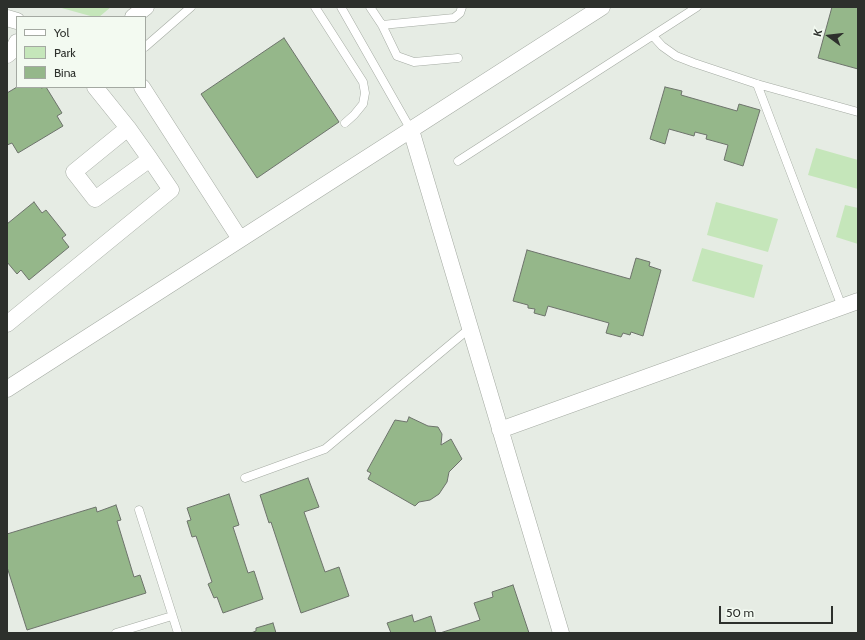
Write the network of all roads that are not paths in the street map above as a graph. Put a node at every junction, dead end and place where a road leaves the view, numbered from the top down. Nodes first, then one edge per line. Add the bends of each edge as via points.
1 (146, 7) edge
2 (191, 7) edge
3 (315, 7) edge
4 (341, 7) edge
5 (370, 7) edge
6 (462, 7) edge
7 (602, 7) edge
8 (697, 7) edge
9 (134, 16) edge
10 (382, 25) junction
11 (653, 36) junction
12 (146, 46) edge
13 (458, 58) dead end
14 (757, 84) junction
15 (96, 88) edge
16 (143, 88) edge
17 (858, 112) edge
18 (345, 123) dead end
19 (128, 128) junction
20 (411, 130) junction
21 (150, 158) junction
22 (458, 161) dead end
23 (240, 239) junction
24 (858, 301) edge
25 (842, 307) junction
26 (7, 324) edge
27 (470, 328) junction
28 (7, 389) edge
29 (500, 430) junction
30 (245, 478) dead end
31 (139, 510) dead end
32 (172, 616) junction
33 (116, 633) edge
34 (178, 633) edge
35 (560, 633) edge

1 - 9 street
2 - 12 lane
3 - 18 lane via 363,82 363,104
4 - 20 lane
5 - 10 lane
6 - 10 lane via 454,18
7 - 20 street
8 - 11 lane
10 - 13 lane via 397,56 414,62
11 - 14 lane via 676,56
11 - 22 lane
14 - 17 lane
14 - 25 lane
15 - 19 street
16 - 23 street
19 - 21 street
19 - 21 street via 74,172 95,200
20 - 23 street
20 - 27 street
21 - 26 street via 171,190
23 - 28 street
24 - 25 street
25 - 29 street
27 - 29 street
27 - 30 lane via 325,449
29 - 35 street
31 - 32 lane
32 - 33 lane
32 - 34 lane

